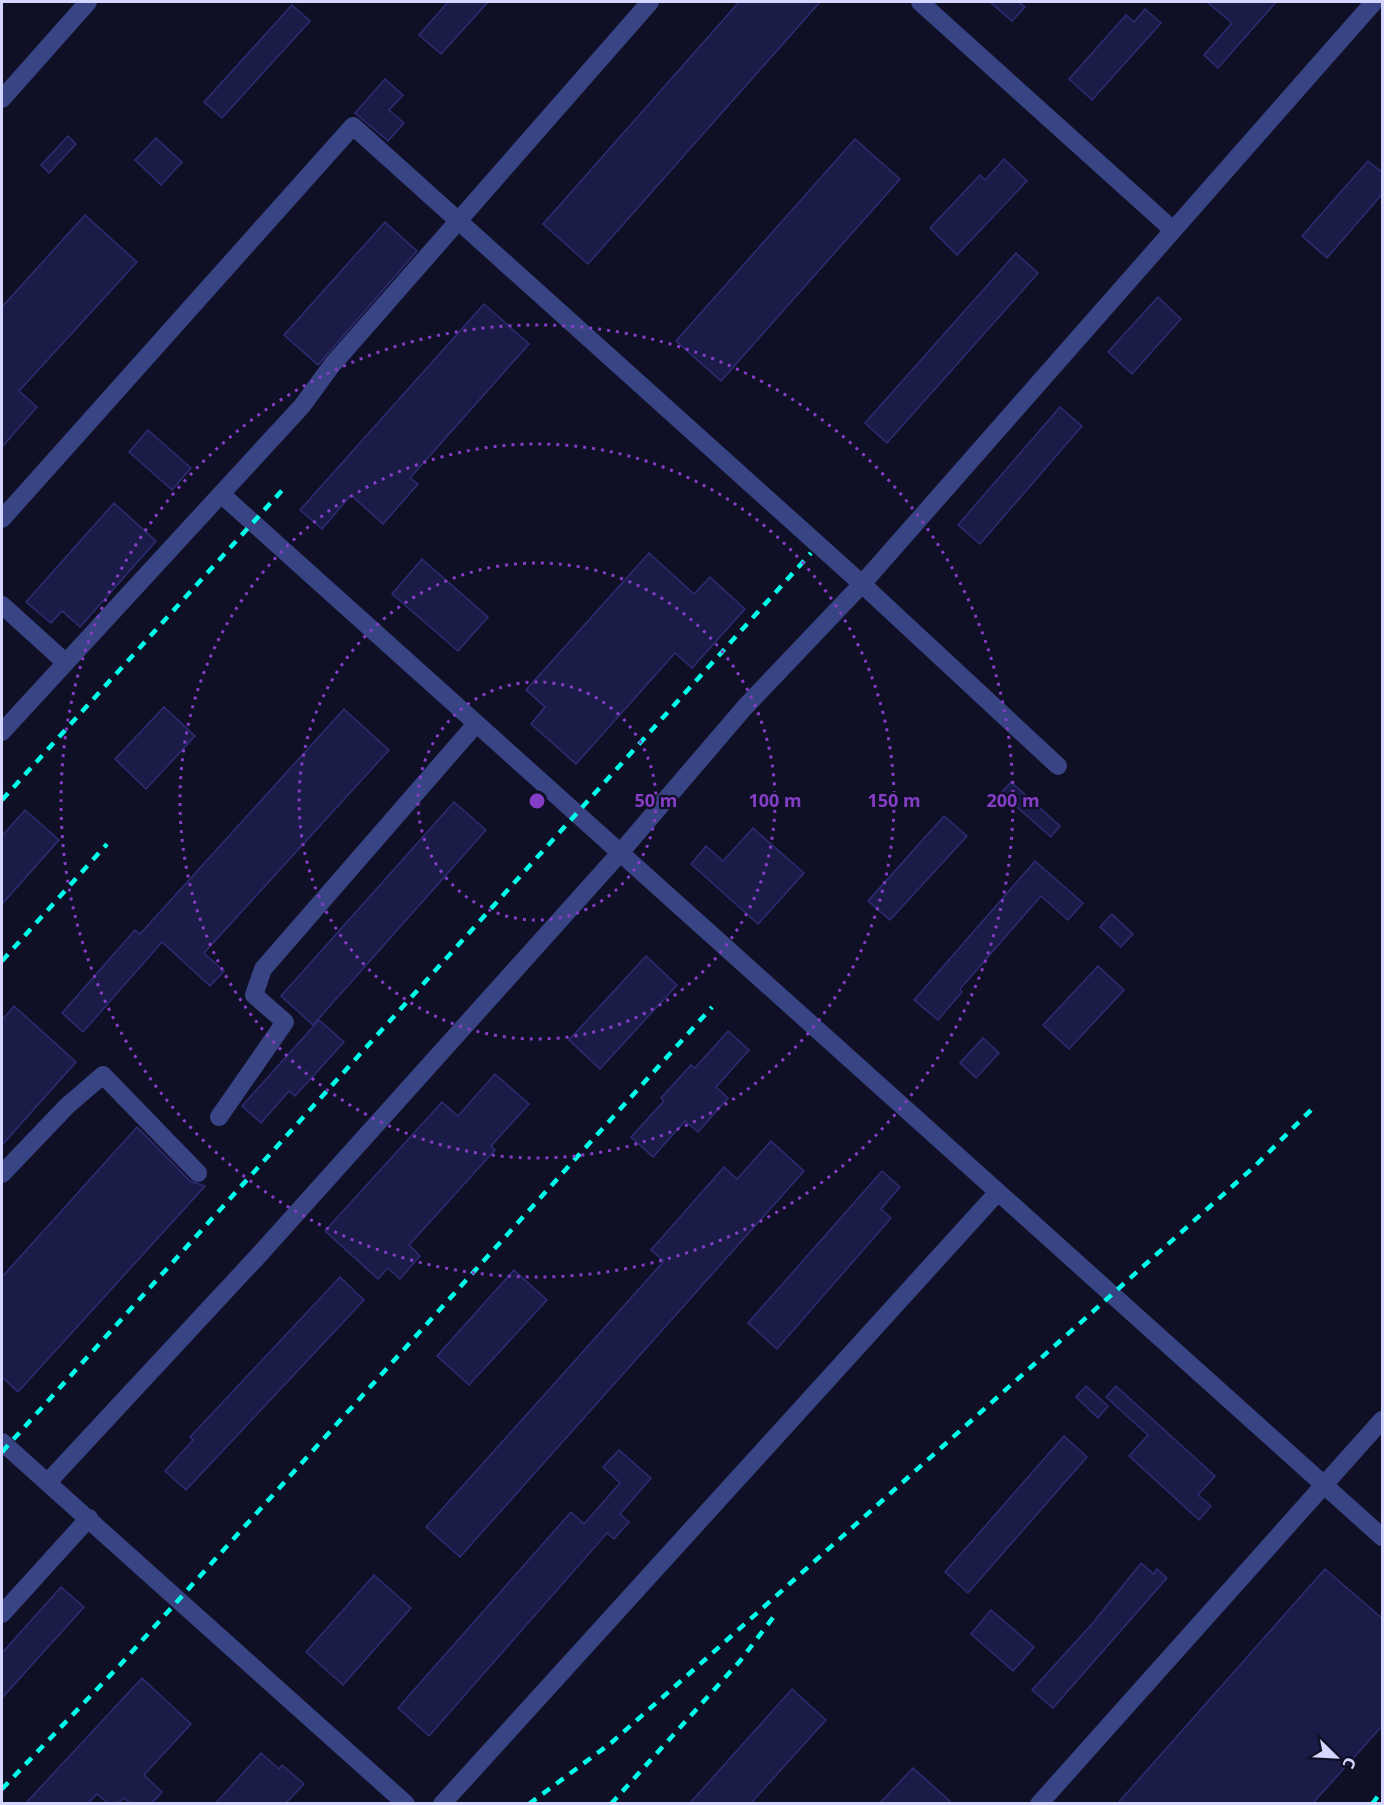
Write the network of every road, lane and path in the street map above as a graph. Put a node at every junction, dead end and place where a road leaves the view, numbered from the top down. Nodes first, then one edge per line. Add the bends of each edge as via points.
1 (88, 2) edge
2 (650, 2) edge
3 (920, 2) edge
4 (1374, 2) edge
5 (2, 99) edge
6 (458, 222) junction
7 (1173, 230) junction
8 (221, 494) junction
9 (2, 519) edge
10 (862, 584) junction
11 (2, 604) edge
12 (65, 662) junction
13 (476, 723) junction
14 (2, 732) edge
15 (1058, 766) dead end
16 (620, 853) junction
17 (219, 1117) dead end
18 (198, 1173) dead end
19 (2, 1174) edge
20 (998, 1192) junction
21 (1383, 1420) edge
22 (2, 1442) edge
23 (48, 1482) junction
24 (1322, 1485) junction
25 (88, 1518) junction
26 (1383, 1537) edge
27 (2, 1614) edge
28 (406, 1803) edge
29 (442, 1803) edge
30 (1039, 1803) edge

1 - 5 street
2 - 6 street
3 - 7 street
4 - 7 street
6 - 8 street via 332,365 302,406
6 - 9 street via 353,126
6 - 10 street
7 - 10 street
8 - 12 street
8 - 13 street
10 - 15 street
10 - 16 street via 746,707
11 - 12 street
12 - 14 street
13 - 16 street
13 - 17 street via 262,969 254,995 285,1022
16 - 20 street
16 - 23 street via 258,1256
18 - 19 street via 103,1075 67,1106
20 - 24 street
20 - 29 street
21 - 24 street
22 - 23 street
23 - 25 street
24 - 26 street
24 - 30 street
25 - 27 street
25 - 28 street

